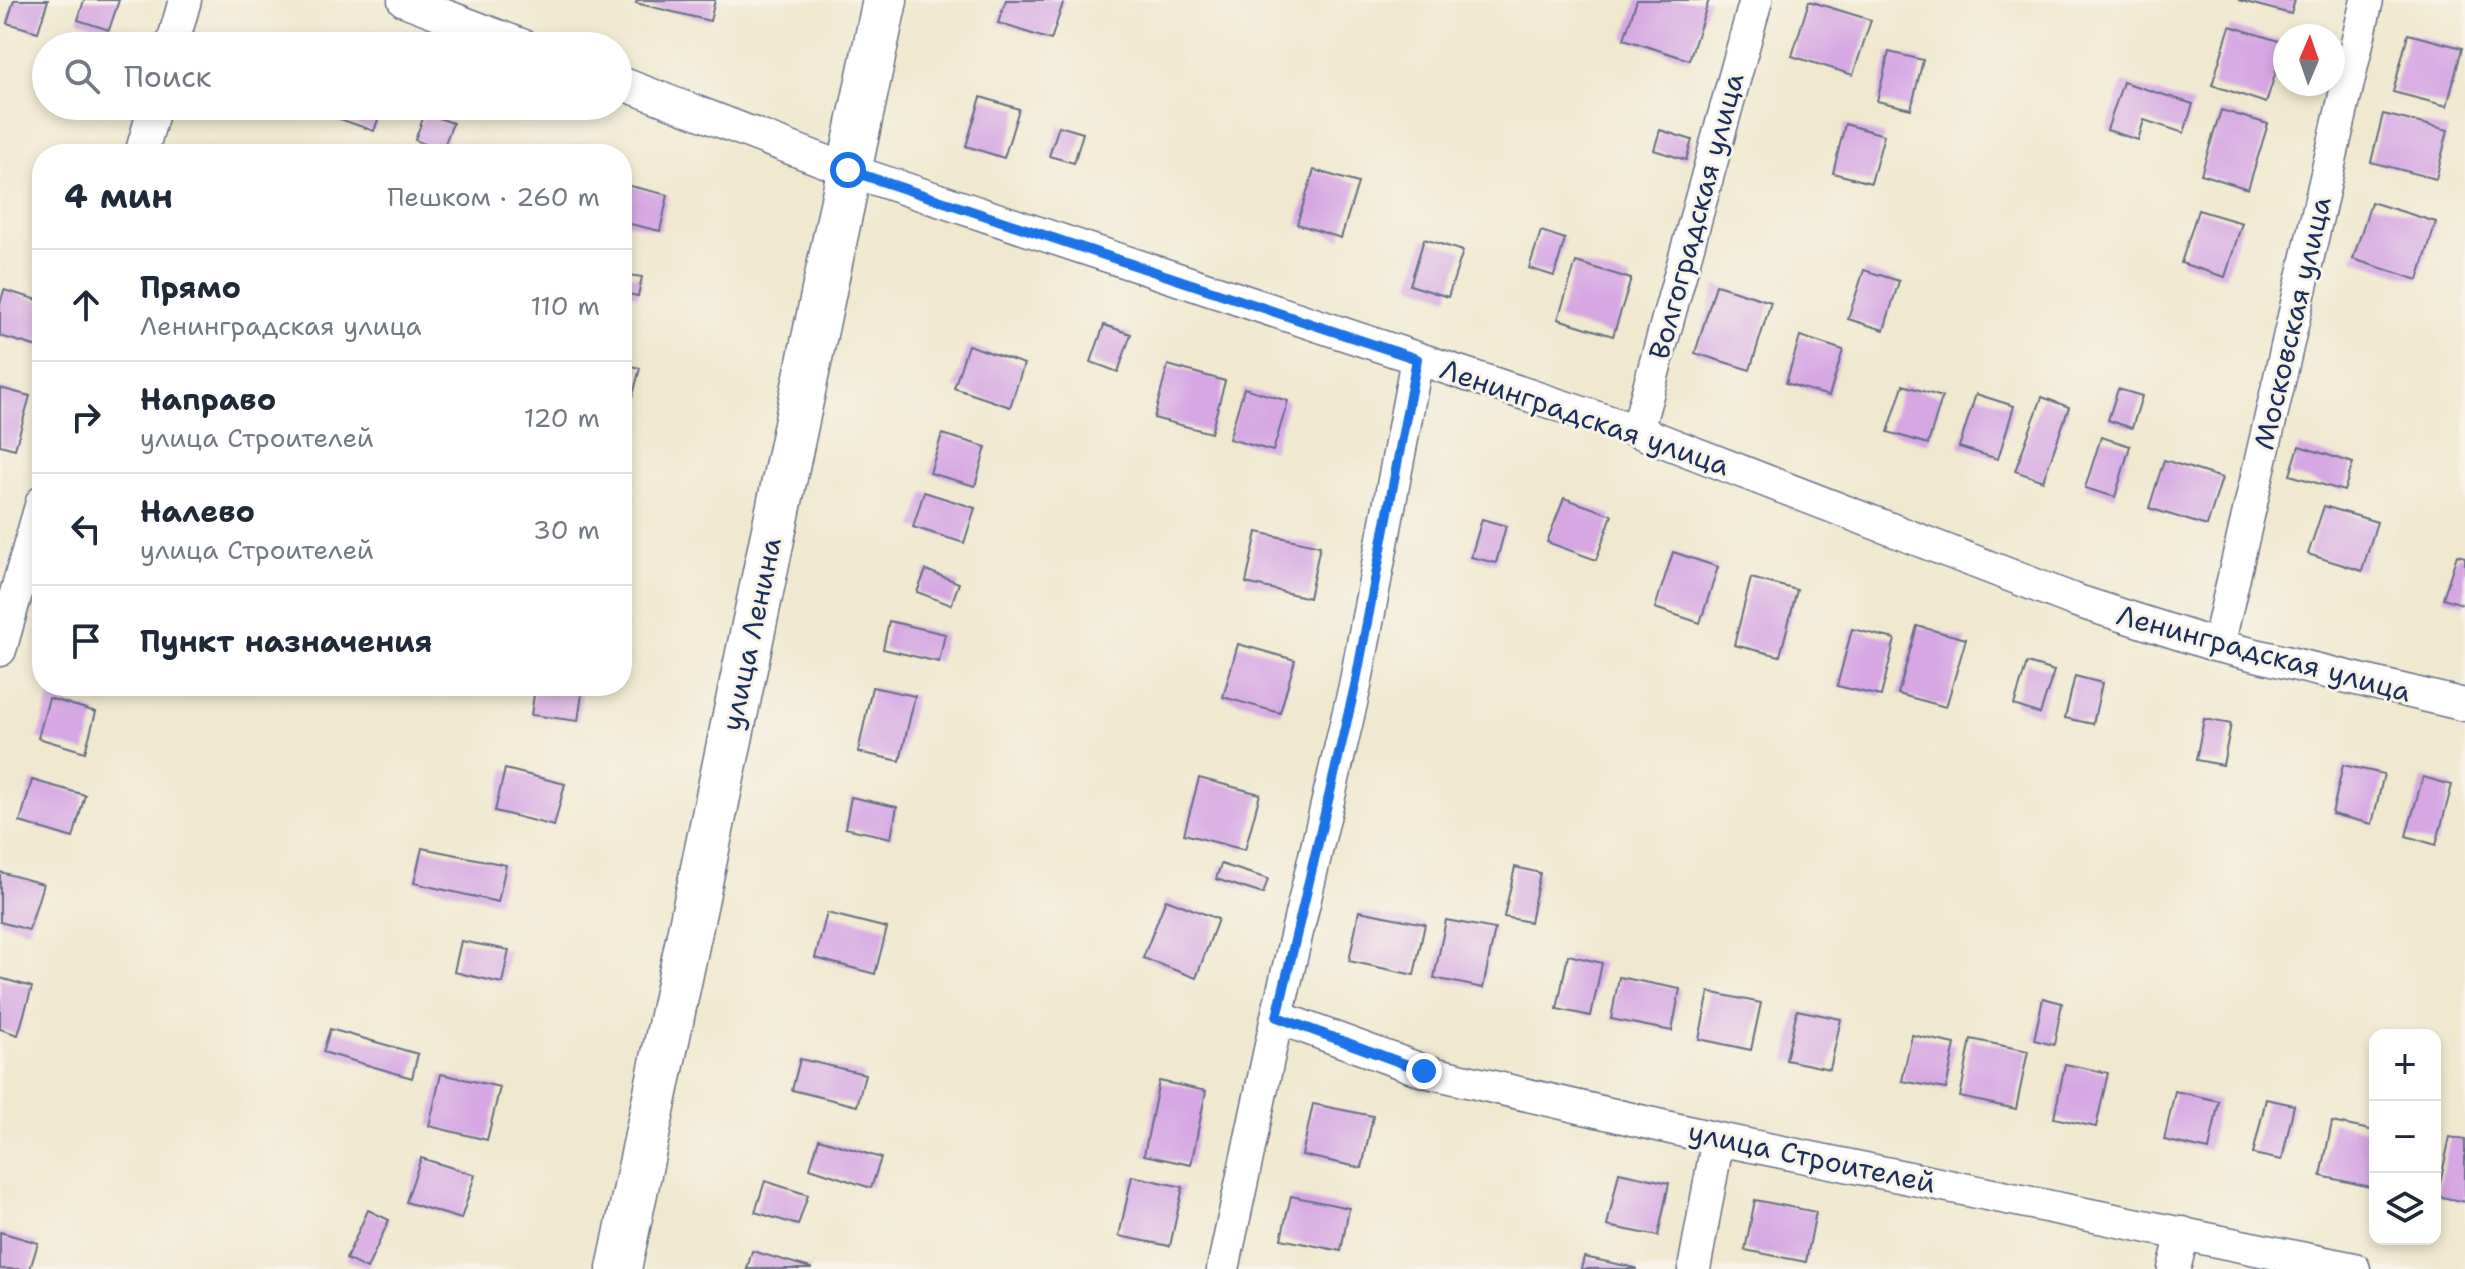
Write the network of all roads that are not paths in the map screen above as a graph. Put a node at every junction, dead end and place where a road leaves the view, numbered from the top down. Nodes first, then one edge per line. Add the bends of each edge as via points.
1 (185, 0) edge
2 (404, 0) edge
3 (885, 0) edge
4 (1756, 0) edge
5 (2367, 0) edge
6 (176, 32) edge
7 (487, 32) edge
8 (632, 87) edge
9 (151, 120) edge
10 (144, 144) edge
11 (848, 170) junction
12 (1417, 359) junction
13 (1637, 431) junction
14 (32, 537) edge
15 (2218, 646) junction
16 (0, 650) edge
17 (2465, 705) edge
18 (1277, 1017) junction
19 (1718, 1139) junction
20 (2183, 1233) junction
21 (619, 1269) edge
22 (1223, 1269) edge
23 (1694, 1269) edge
24 (2174, 1269) edge
25 (2354, 1269) edge

1 - 6 street
2 - 7 street
3 - 11 main road, улица Ленина
4 - 13 street, Волгоградская улица
5 - 15 street, Московская улица
8 - 11 street, Ленинградская улица
9 - 10 street
11 - 12 street, Ленинградская улица
11 - 21 main road, улица Ленина
12 - 13 street, Ленинградская улица
12 - 18 street via 1355,686
13 - 15 street, Ленинградская улица via 2074,600
14 - 16 street
15 - 17 street, Ленинградская улица
18 - 19 street, улица Строителей via 1424,1071
18 - 22 street
19 - 20 street, улица Строителей
19 - 23 street
20 - 24 street
20 - 25 street, улица Строителей

